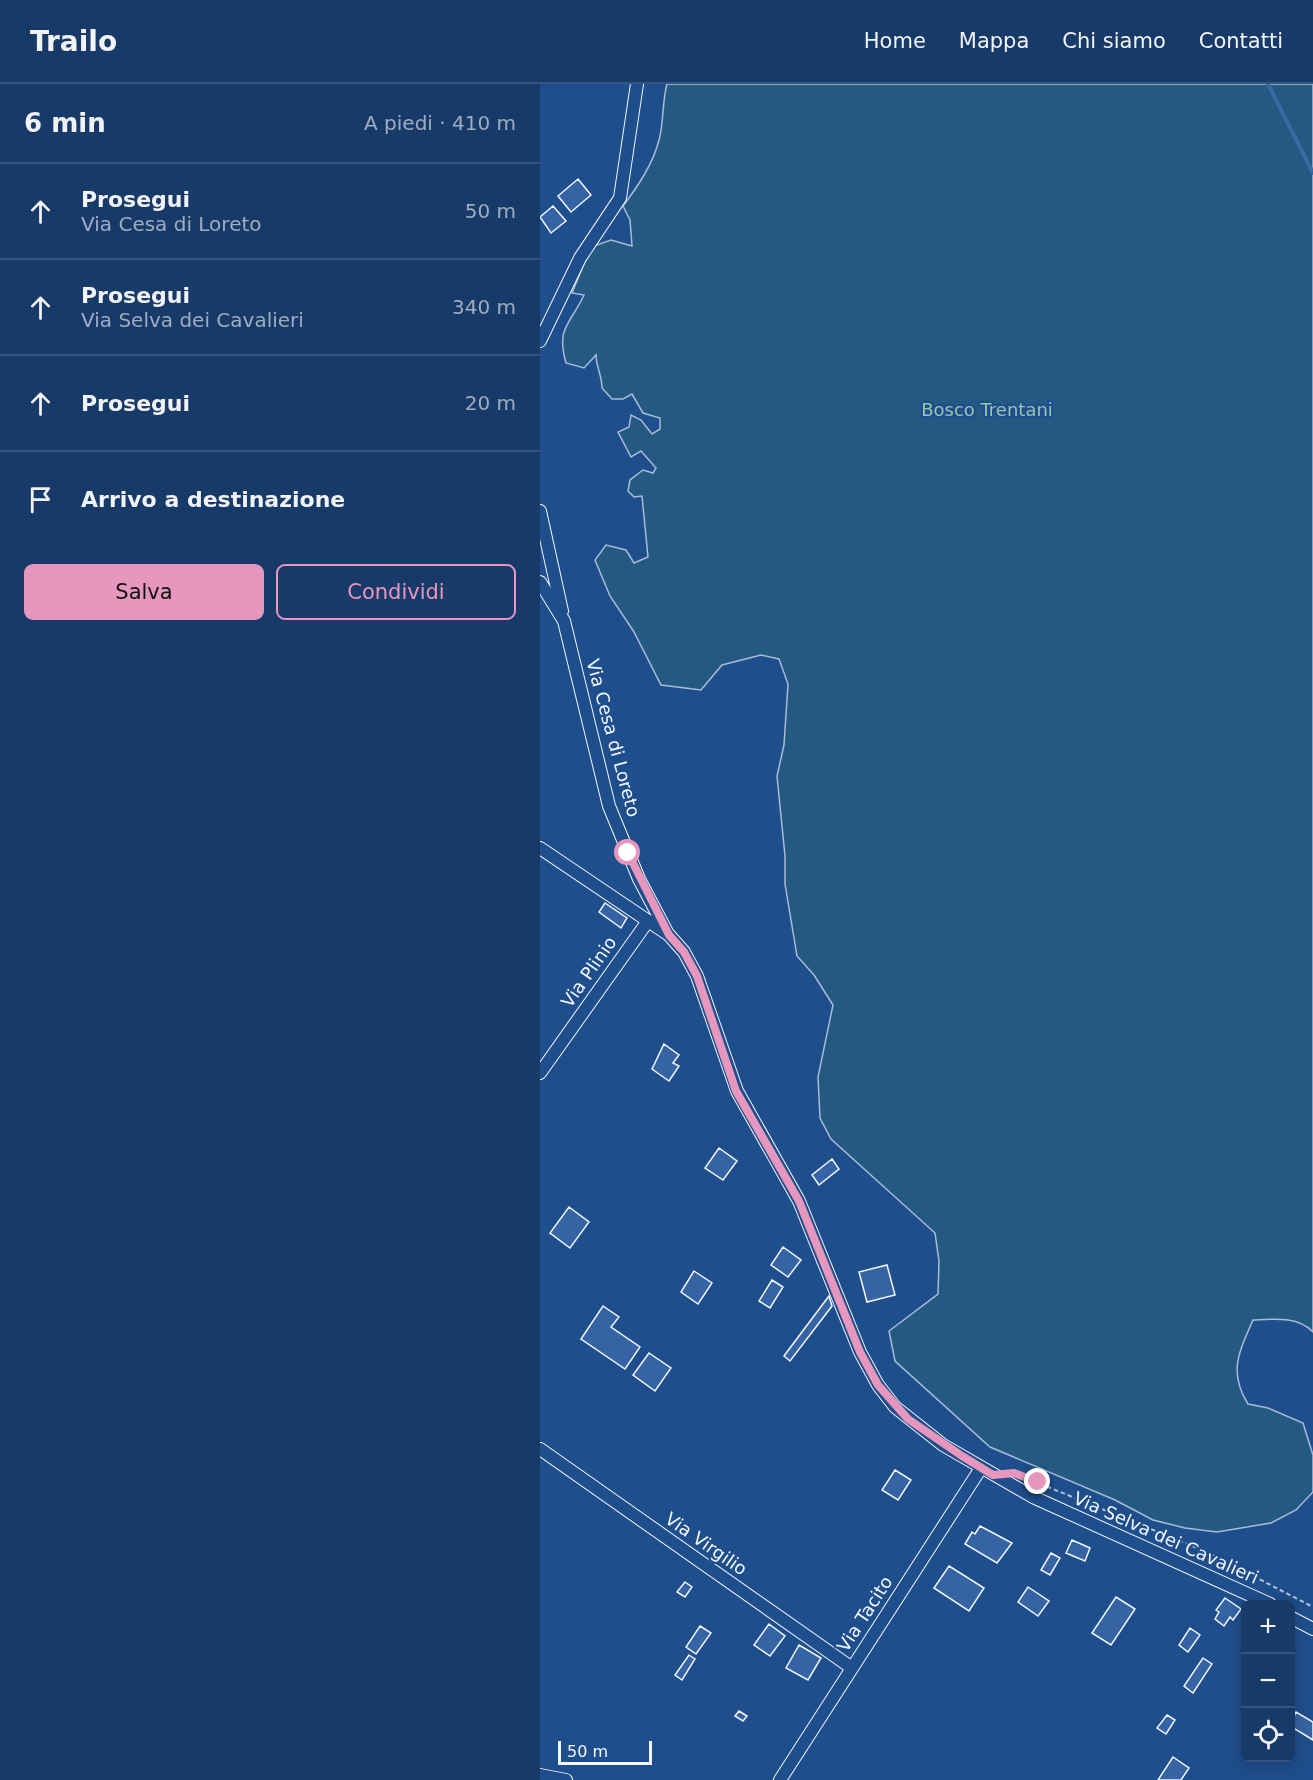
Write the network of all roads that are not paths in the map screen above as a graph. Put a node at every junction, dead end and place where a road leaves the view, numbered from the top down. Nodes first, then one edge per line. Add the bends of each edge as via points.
1 (638, 84) edge
2 (540, 341) edge
3 (540, 511) edge
4 (540, 582) edge
5 (564, 621) junction
6 (540, 848) edge
7 (648, 921) junction
8 (669, 935) junction
9 (540, 1073) edge
10 (540, 1449) edge
11 (981, 1468) junction
12 (1259, 1600) edge
13 (1295, 1620) edge
14 (1313, 1629) edge
15 (852, 1668) junction
16 (540, 1775) edge
17 (566, 1780) edge
18 (780, 1780) edge

1 - 2 street via 620,198 580,258
3 - 5 street
4 - 5 street, Via Cesa di Loreto
5 - 8 street, Via Cesa di Loreto via 609,806 639,879
6 - 7 street, Via Selva dei Cavalieri
7 - 8 street, Via Selva dei Cavalieri
7 - 9 street, Via Plinio
8 - 11 street, Via Selva dei Cavalieri via 697,976 736,1091 799,1201 873,1377 908,1419
10 - 15 street, Via Virgilio
11 - 12 street, Via Selva dei Cavalieri via 1064,1512
11 - 15 street, Via Tacito
13 - 14 street
15 - 18 street, Via Tacito
16 - 17 street

